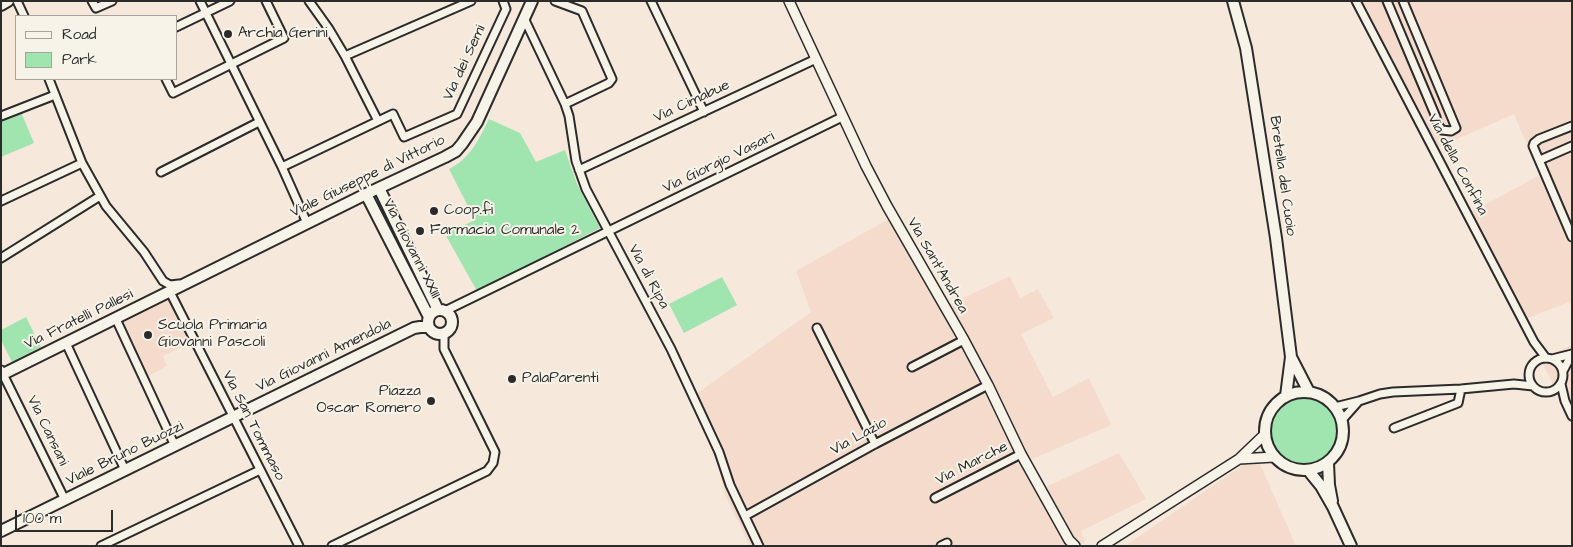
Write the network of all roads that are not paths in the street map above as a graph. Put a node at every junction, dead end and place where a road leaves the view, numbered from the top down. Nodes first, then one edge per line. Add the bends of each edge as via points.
1 (8, 1) edge
2 (17, 1) edge
3 (92, 1) edge
4 (112, 1) edge
5 (200, 1) edge
6 (230, 1) edge
7 (266, 1) edge
8 (309, 1) edge
9 (471, 1) edge
10 (503, 1) edge
11 (556, 1) edge
12 (651, 1) edge
13 (789, 1) edge
14 (1233, 1) edge
15 (1356, 1) edge
16 (1388, 1) edge
17 (1404, 2) edge
18 (529, 3) edge
19 (1, 5) edge
20 (205, 13) junction
21 (24, 15) edge
22 (524, 18) junction
23 (178, 26) edge
24 (345, 56) junction
25 (816, 59) junction
26 (231, 64) junction
27 (49, 80) edge
28 (166, 80) edge
29 (55, 95) junction
30 (564, 104) junction
31 (704, 112) junction
32 (1, 116) edge
33 (842, 117) junction
34 (378, 120) junction
35 (259, 122) junction
36 (1572, 126) edge
37 (1572, 146) edge
38 (1540, 160) junction
39 (82, 163) junction
40 (282, 167) junction
41 (579, 170) junction
42 (161, 172) dead end
43 (379, 188) junction
44 (366, 194) junction
45 (100, 196) junction
46 (1, 201) edge
47 (307, 223) junction
48 (608, 232) junction
49 (1572, 237) edge
50 (1, 258) edge
51 (163, 281) junction
52 (186, 284) junction
53 (170, 292) junction
54 (152, 301) junction
55 (445, 312) junction
56 (116, 319) junction
57 (429, 322) junction
58 (817, 328) dead end
59 (444, 334) junction
60 (964, 340) junction
61 (1534, 342) junction
62 (66, 343) junction
63 (1572, 354) edge
64 (1291, 357) junction
65 (1549, 358) junction
66 (1535, 362) junction
67 (912, 367) dead end
68 (1563, 371) junction
69 (2, 373) edge
70 (1529, 375) junction
71 (1514, 384) junction
72 (1561, 384) junction
73 (988, 385) junction
74 (1534, 386) junction
75 (1461, 389) junction
76 (1309, 392) junction
77 (1548, 392) junction
78 (1286, 396) junction
79 (1359, 401) junction
80 (1565, 401) junction
81 (1335, 407) junction
82 (1572, 416) edge
83 (234, 417) junction
84 (1342, 420) junction
85 (1394, 428) dead end
86 (1264, 435) junction
87 (874, 444) junction
88 (175, 446) junction
89 (1021, 454) junction
90 (1274, 457) junction
91 (1239, 459) junction
92 (1328, 463) junction
93 (125, 470) junction
94 (260, 470) junction
95 (1308, 470) junction
96 (935, 498) dead end
97 (65, 500) junction
98 (1334, 507) junction
99 (745, 516) junction
100 (1, 531) edge
101 (1072, 544) edge
102 (101, 546) edge
103 (299, 546) edge
104 (332, 546) edge
105 (759, 546) edge
106 (1102, 546) edge
107 (1351, 546) edge

1 - 19 main road
2 - 21 street
3 - 4 street via 96,8
5 - 20 street
6 - 20 street
7 - 26 street via 284,38
8 - 24 street
9 - 24 street
10 - 34 street, Via dei Semi via 506,9 456,114 404,137 393,114
11 - 30 street via 582,12 612,79
12 - 31 street
13 - 25 street, Via Sant'Andrea
14 - 64 main road, Bretella del Cuoio via 1246,48 1260,129
15 - 61 street, Via della Confina
16 - 17 street via 1438,125 1442,130 1451,131 1456,128
18 - 22 main road, Viale Giuseppe di Vittorio
20 - 23 street
20 - 26 street
22 - 30 street, Via di Ripa
22 - 43 main road, Viale Giuseppe di Vittorio via 477,122 462,144 445,157
24 - 34 street
25 - 31 street, Via Cimabue
25 - 33 street, Via Sant'Andrea
26 - 28 street via 173,93
26 - 35 street
27 - 29 street
29 - 32 street
29 - 39 street
30 - 41 street, Via di Ripa
31 - 41 street, Via Cimabue
33 - 48 street, Via Giorgio Vasari
33 - 60 street, Via Sant'Andrea via 887,206
34 - 40 street
35 - 40 street
35 - 42 street
36 - 38 street via 1534,143
37 - 38 street
38 - 49 street
39 - 45 street
39 - 46 street
40 - 47 street
41 - 48 street, Via di Ripa
43 - 44 main road, Viale Giuseppe di Vittorio
43 - 55 main road, Via Giovanni XXIII
44 - 47 main road, Viale Giuseppe di Vittorio
44 - 57 main road, Via Giovanni XXIII
45 - 50 street
45 - 51 street
47 - 52 main road, Viale Giuseppe di Vittorio
48 - 55 street, Via Giorgio Vasari
48 - 99 street, Via di Ripa via 671,349
51 - 52 street via 170,286
51 - 54 street
52 - 53 main road, Viale Giuseppe di Vittorio
53 - 54 main road, Via Fratelli Pallesi
53 - 83 street, Via San Tommaso
54 - 56 main road, Via Fratelli Pallesi
55 - 57 main road via 433,312
55 - 59 main road via 452,318 452,326
56 - 62 main road, Via Fratelli Pallesi
56 - 88 street
57 - 59 main road via 433,333
57 - 83 main road, Via Giovanni Amendola
58 - 87 street
59 - 104 street via 444,349 495,452 493,463 487,471
60 - 67 street
60 - 73 street, Via Sant'Andrea
61 - 65 street, Via della Confina
61 - 66 street, Via della Confina
62 - 69 main road, Via Fratelli Pallesi
62 - 93 street
63 - 65 street
63 - 68 street
64 - 76 main road, Bretella del Cuoio
64 - 78 main road, Bretella del Cuoio
65 - 66 street
65 - 68 street, Via della Confina via 1558,362
66 - 70 street, Via della Confina
68 - 72 street
69 - 97 street, Via Cansani
70 - 71 street
70 - 74 street
71 - 74 street
71 - 75 street
72 - 77 street
72 - 80 street
73 - 87 street, Via Lazio
73 - 89 street, Via Sant'Andrea
74 - 77 street
75 - 79 street via 1393,392
75 - 85 street via 1458,403
76 - 78 main road
76 - 81 main road via 1321,396
77 - 80 street
78 - 86 main road via 1271,409
79 - 81 street
79 - 84 street
80 - 82 street
81 - 84 main road
83 - 88 main road, Viale Bruno Buozzi
83 - 94 street, Via San Tommaso
84 - 92 main road via 1342,440
86 - 90 main road
86 - 91 street
87 - 99 street, Via Lazio
88 - 93 main road, Viale Bruno Buozzi
89 - 96 street, Via Marche
89 - 101 street, Via Sant'Andrea
90 - 91 street
90 - 95 main road via 1289,468
91 - 106 street
92 - 95 main road
92 - 98 main road
93 - 97 main road, Viale Bruno Buozzi
94 - 102 street
94 - 103 street, Via San Tommaso
95 - 98 main road
97 - 100 main road, Viale Bruno Buozzi
98 - 107 main road
99 - 105 street, Via di Ripa

